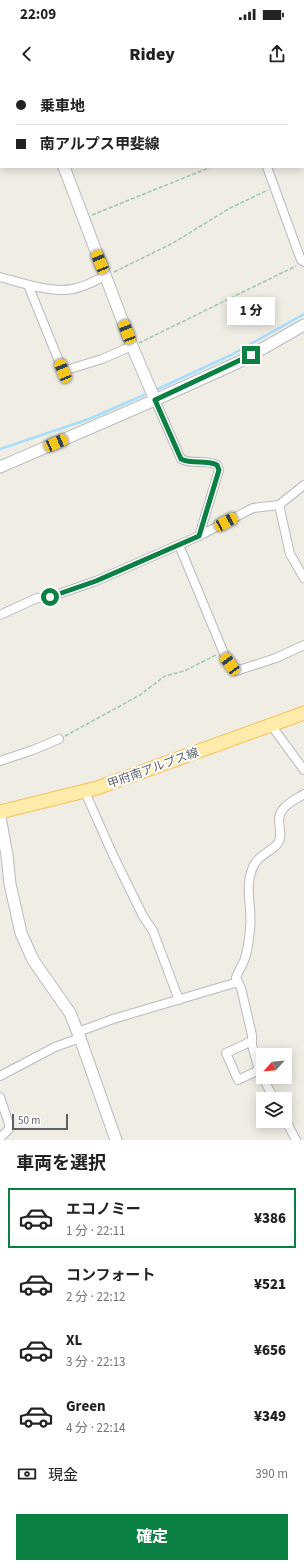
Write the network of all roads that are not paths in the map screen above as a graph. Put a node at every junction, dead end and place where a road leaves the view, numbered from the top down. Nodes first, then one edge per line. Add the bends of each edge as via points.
1 (64, 168) edge
2 (267, 168) edge
3 (304, 262) edge
4 (105, 276) junction
5 (0, 277) edge
6 (28, 285) junction
7 (304, 325) edge
8 (132, 346) junction
9 (155, 400) junction
10 (0, 467) edge
11 (304, 485) edge
12 (279, 505) junction
13 (199, 536) junction
14 (179, 545) junction
15 (303, 576) edge
16 (0, 615) edge
17 (304, 646) edge
18 (304, 713) edge
19 (271, 725) junction
20 (59, 739) road end
21 (0, 761) edge
22 (304, 770) edge
23 (85, 792) junction
24 (304, 794) edge
25 (0, 812) edge
26 (0, 817) edge
27 (4, 856) edge
28 (238, 982) junction
29 (179, 1000) junction
30 (79, 1035) junction
31 (252, 1041) junction
32 (256, 1059) edge
33 (256, 1071) edge
34 (0, 1076) edge
35 (0, 1097) edge
36 (290, 1128) edge
37 (0, 1138) edge
38 (116, 1140) edge
39 (296, 1140) edge

1 - 4 street
2 - 3 street
4 - 6 street via 73,289
4 - 8 street
5 - 6 street
6 - 8 street via 63,371 102,359
7 - 9 street via 239,362
8 - 9 street
9 - 10 street
9 - 13 street via 181,459 188,463 209,461 217,465 219,470
11 - 12 street
12 - 13 street via 253,508
12 - 15 street via 290,554
13 - 14 street
14 - 16 street via 96,581 50,597 37,598
14 - 17 street via 223,652 236,671
18 - 19 main road, 甲府南アルプス線
19 - 22 street
19 - 23 main road, 甲府南アルプス線
20 - 21 street
23 - 25 main road, 甲府南アルプス線
23 - 29 street via 113,855 153,931
24 - 28 street via 284,808 279,816 278,843 260,856 250,875 250,932 244,961 236,978
26 - 27 street
27 - 30 street via 21,933 33,960 70,1013
28 - 29 street
28 - 31 street
29 - 30 street via 113,1019
30 - 34 street
30 - 38 street
31 - 32 street
31 - 33 street via 226,1053 238,1080
35 - 37 street via 9,1124 9,1129
36 - 39 street

